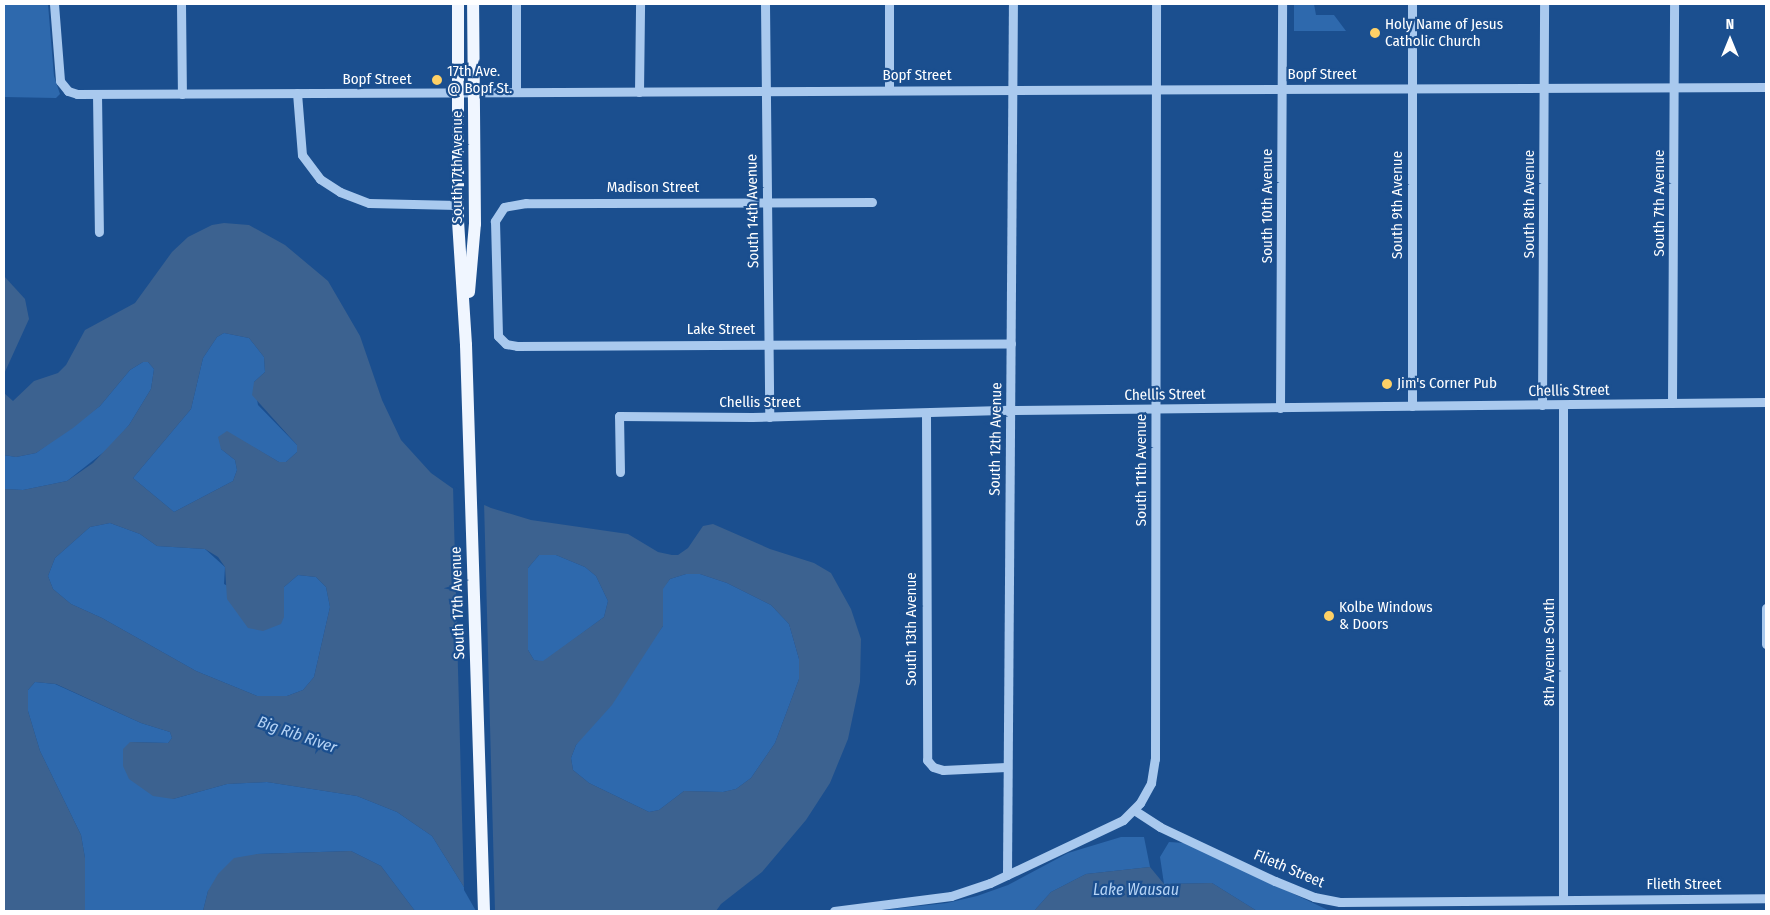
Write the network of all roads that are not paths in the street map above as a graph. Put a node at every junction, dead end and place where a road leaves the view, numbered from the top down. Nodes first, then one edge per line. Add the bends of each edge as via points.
1 (54, 4) edge
2 (181, 4) edge
3 (458, 4) edge
4 (473, 4) edge
5 (516, 4) edge
6 (640, 4) edge
7 (765, 4) edge
8 (889, 4) edge
9 (1013, 4) edge
10 (1156, 4) edge
11 (1282, 4) edge
12 (1412, 4) edge
13 (1544, 4) edge
14 (1674, 4) edge
15 (1766, 87) edge
16 (1412, 88) junction
17 (1543, 88) junction
18 (1674, 88) junction
19 (1156, 89) junction
20 (1282, 89) junction
21 (889, 90) junction
22 (1013, 90) junction
23 (765, 91) junction
24 (516, 92) junction
25 (639, 92) junction
26 (297, 93) junction
27 (458, 93) junction
28 (474, 93) junction
29 (97, 94) junction
30 (182, 94) junction
31 (767, 202) junction
32 (872, 202) dead end
33 (458, 205) junction
34 (99, 232) dead end
35 (496, 273) joint
36 (465, 330) junction
37 (1011, 343) junction
38 (769, 344) junction
39 (1766, 402) edge
40 (1672, 403) junction
41 (1542, 405) junction
42 (1563, 405) junction
43 (1412, 406) junction
44 (1280, 408) junction
45 (1156, 409) junction
46 (1010, 410) junction
47 (926, 414) junction
48 (769, 417) junction
49 (620, 472) dead end
50 (1766, 608) edge
51 (1766, 644) edge
52 (1006, 768) junction
53 (1134, 810) junction
54 (1007, 875) junction
55 (1766, 898) edge
56 (1563, 900) junction
57 (484, 911) edge
58 (834, 911) edge

1 - 29 street, Bopf Street via 60,82 68,91
2 - 30 street
3 - 27 main road, South 17th Avenue
4 - 28 main road, South 17th Avenue
5 - 24 street
6 - 25 street
7 - 23 street, South 14th Avenue
8 - 21 street
9 - 22 street, South 12th Avenue
10 - 19 street, South 11th Avenue
11 - 20 street, South 10th Avenue
12 - 16 street, South 9th Avenue
13 - 17 street, South 8th Avenue
14 - 18 street, South 7th Avenue
15 - 18 street, Bopf Street
16 - 17 street, Bopf Street
16 - 20 street, Bopf Street
16 - 43 street, South 9th Avenue
17 - 18 street, Bopf Street
17 - 41 street, South 8th Avenue
18 - 40 street, South 7th Avenue
19 - 20 street, Bopf Street
19 - 22 street, Bopf Street
19 - 45 street, South 11th Avenue
20 - 44 street, South 10th Avenue
21 - 22 street, Bopf Street
21 - 23 street, Bopf Street
22 - 37 street, South 12th Avenue
23 - 25 street, Bopf Street
23 - 31 street, South 14th Avenue
24 - 25 street, Bopf Street
24 - 28 street, Bopf Street
26 - 27 street, Bopf Street
26 - 30 street, Bopf Street
26 - 33 street via 302,155 307,165 332,186 369,203
27 - 28 street, Bopf Street
27 - 33 main road, South 17th Avenue
28 - 36 main road, South 17th Avenue via 474,232
29 - 30 street, Bopf Street
29 - 34 street
31 - 32 street, Madison Street
31 - 35 street, Madison Street via 510,205 495,216
31 - 38 street, South 14th Avenue
33 - 36 main road, South 17th Avenue
35 - 38 street, Lake Street via 496,330 499,338 509,344
36 - 57 main road, South 17th Avenue
37 - 38 street, Lake Street
37 - 46 street, South 12th Avenue
38 - 48 street, South 14th Avenue
39 - 40 street, Chellis Street
40 - 42 street, Chellis Street
41 - 42 street, Chellis Street
41 - 43 street, Chellis Street
42 - 56 street, 8th Avenue South
43 - 44 street, Chellis Street
44 - 45 street, Chellis Street
45 - 46 street, Chellis Street
45 - 53 street, South 11th Avenue via 1155,759 1147,792
46 - 47 street, Chellis Street
46 - 52 street, South 12th Avenue
47 - 48 street, Chellis Street
47 - 52 street, South 13th Avenue via 927,760 933,767 944,770
48 - 49 street, Chellis Street via 619,416
50 - 51 street
52 - 54 street, South 12th Avenue
53 - 54 street via 1110,827
53 - 56 street, Flieth Street via 1160,826 1275,881 1327,900
54 - 58 street via 951,896
55 - 56 street, Flieth Street

